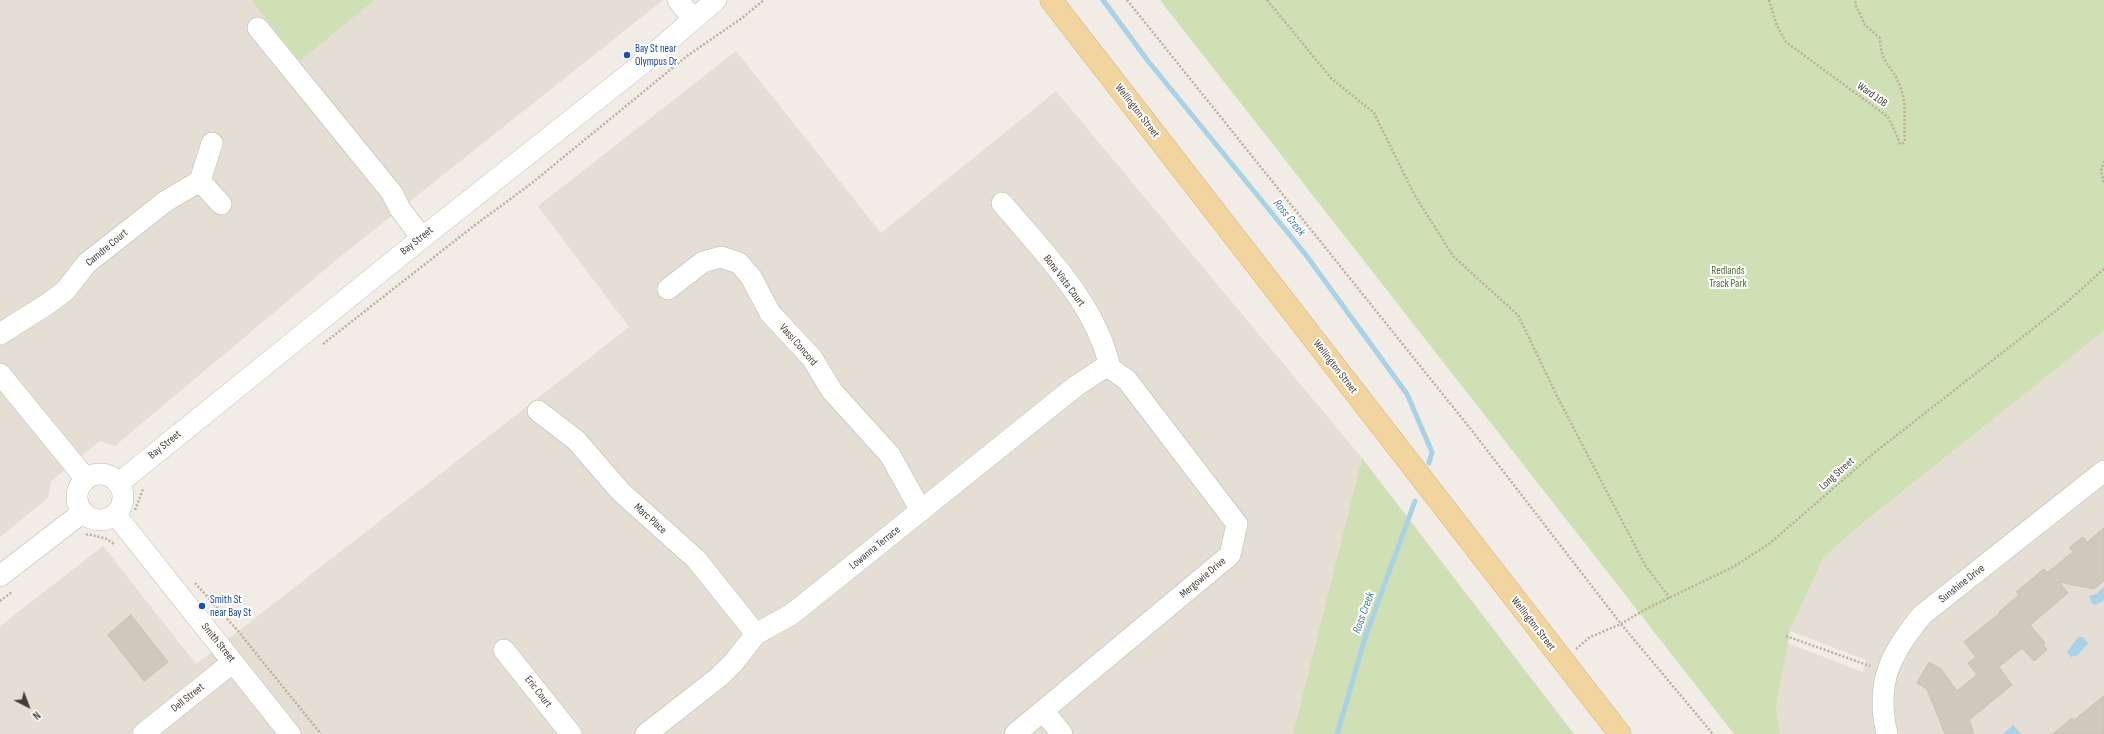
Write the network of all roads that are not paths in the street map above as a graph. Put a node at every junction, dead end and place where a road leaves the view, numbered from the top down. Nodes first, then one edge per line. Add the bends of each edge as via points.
1 (678, 0) edge
2 (716, 0) edge
3 (1052, 0) edge
4 (693, 19) junction
5 (258, 28) dead end
6 (212, 143) dead end
7 (200, 181) junction
8 (1002, 203) dead end
9 (221, 204) dead end
10 (422, 238) junction
11 (668, 289) dead end
12 (0, 334) edge
13 (1110, 368) junction
14 (0, 374) edge
15 (538, 411) dead end
16 (2104, 472) edge
17 (86, 479) junction
18 (119, 483) junction
19 (921, 511) junction
20 (83, 512) junction
21 (115, 514) junction
22 (0, 576) edge
23 (756, 634) junction
24 (504, 650) dead end
25 (233, 662) junction
26 (1044, 712) junction
27 (143, 734) edge
28 (290, 734) edge
29 (571, 734) edge
30 (646, 734) edge
31 (1016, 734) edge
32 (1062, 734) edge
33 (1620, 734) edge
34 (1887, 734) edge

1 - 4 street
2 - 4 street, Bay Street
3 - 33 main road, Wellington Street
4 - 10 street, Bay Street via 638,67
5 - 10 street via 392,193 400,209
6 - 7 street
7 - 9 street
7 - 12 street, Camdre Court via 166,201 87,263 65,291
8 - 13 street, Bona Vista Court via 1070,286 1100,335
10 - 18 street, Bay Street
11 - 19 street, Vassi Concord via 702,262 721,257 739,263 751,277 770,313 812,358 845,408 890,455
13 - 19 street, Lowanna Terrace via 1102,369 1076,386
13 - 26 street, Mergowie Drive via 1127,380 1237,524 1230,556
14 - 17 street
15 - 23 street, Marc Place via 576,440 620,492 696,560
16 - 34 street, Sunshine Drive via 1922,615 1901,640 1887,672 1882,713
17 - 18 street via 100,474
17 - 20 street via 78,495 79,506
18 - 21 street via 123,499
19 - 23 street, Lowanna Terrace via 792,614
20 - 21 street via 98,520
20 - 22 street
21 - 25 street, Smith Street
23 - 30 street, Lowanna Terrace via 719,677
24 - 29 street, Eric Court
25 - 27 street, Dell Street
25 - 28 street, Smith Street
26 - 31 street, Mergowie Drive
26 - 32 street

